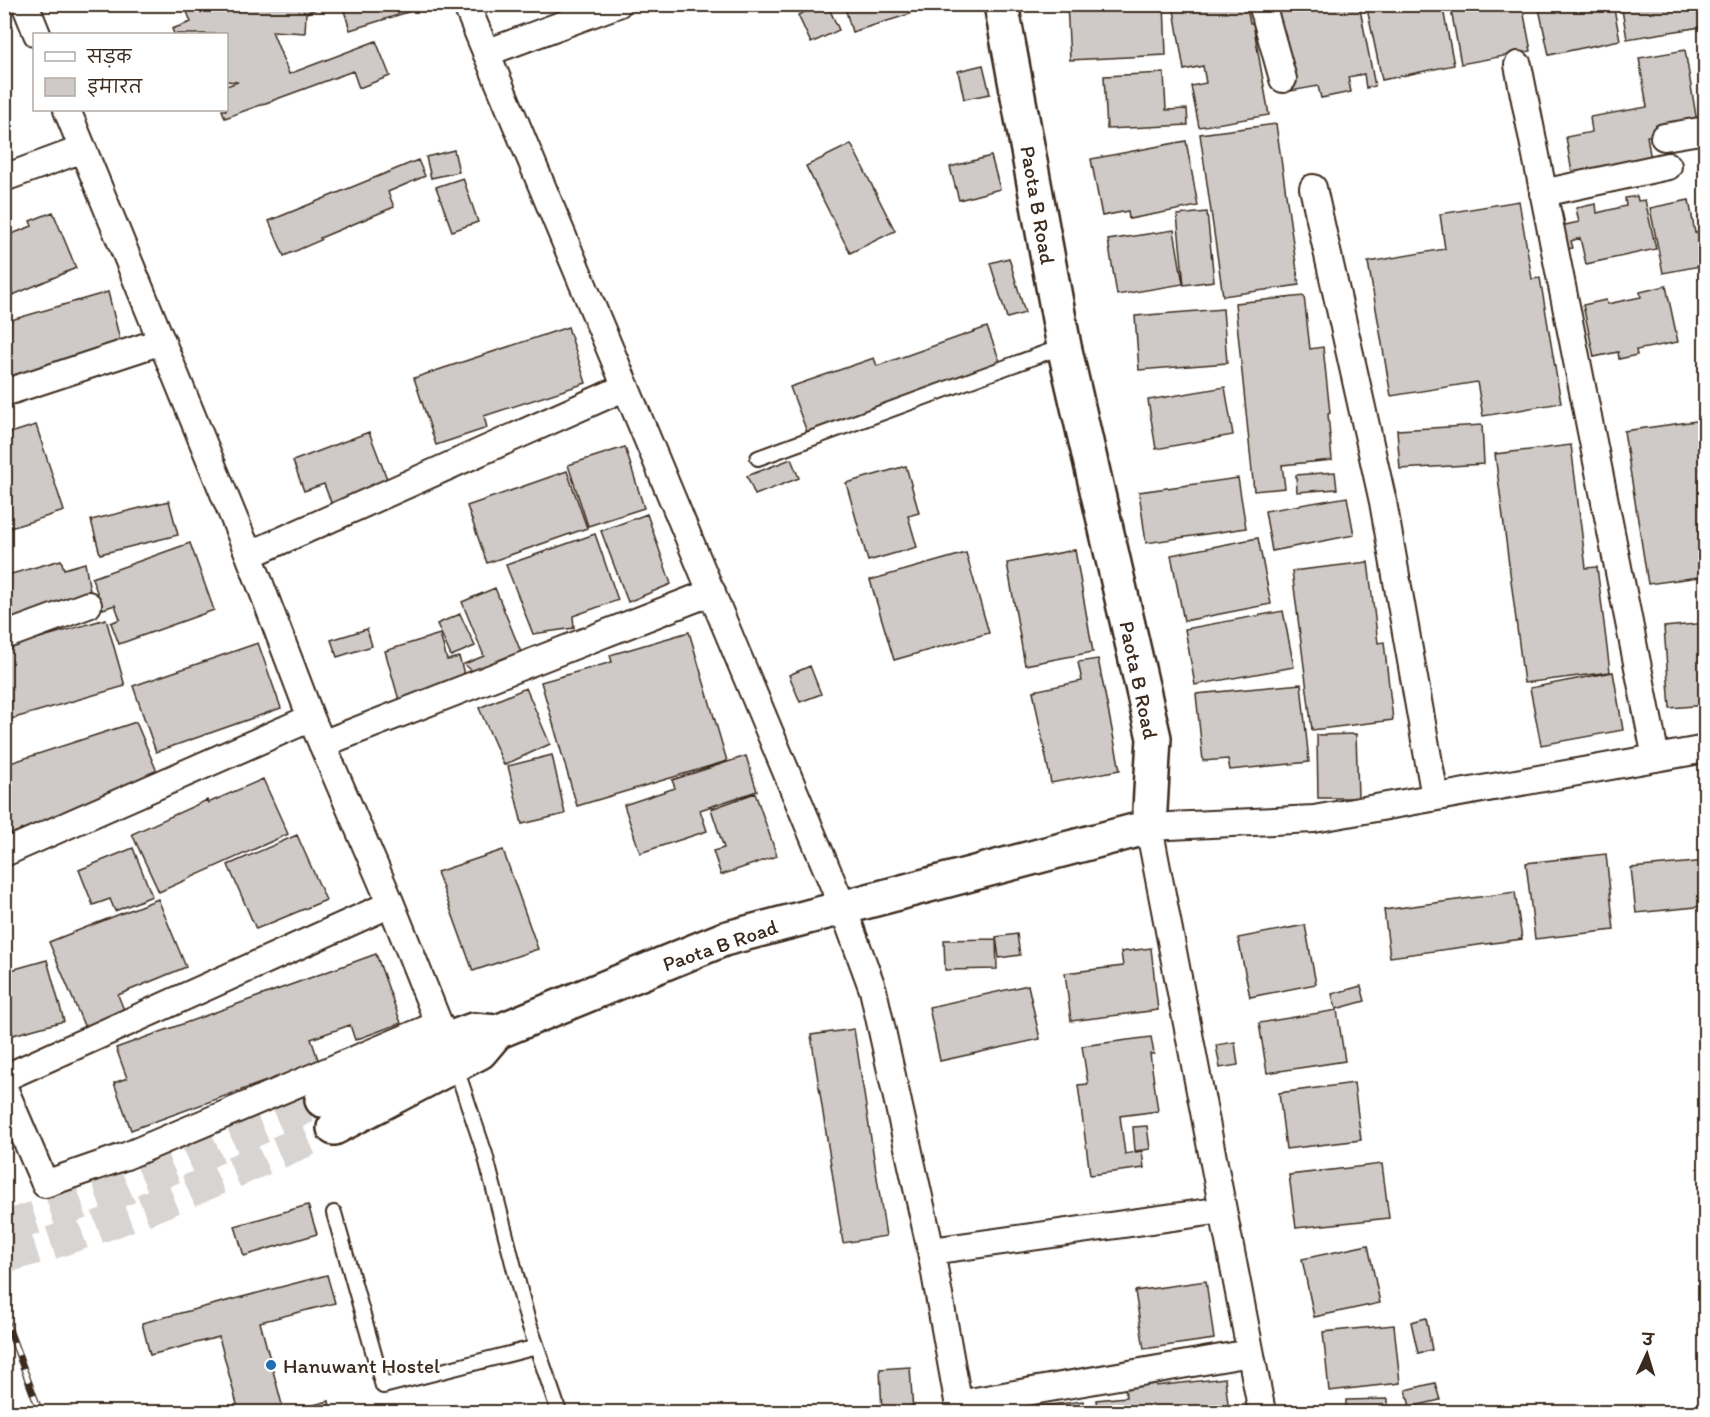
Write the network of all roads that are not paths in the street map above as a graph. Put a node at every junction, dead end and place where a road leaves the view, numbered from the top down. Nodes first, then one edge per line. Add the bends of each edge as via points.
1 (25, 4) edge
2 (466, 4) edge
3 (618, 4) edge
4 (1000, 4) edge
5 (1262, 4) edge
6 (37, 33) edge
7 (486, 53) junction
8 (1518, 65) dead end
9 (1283, 79) dead end
10 (67, 111) edge
11 (1706, 130) edge
12 (1664, 136) dead end
13 (83, 149) junction
14 (1668, 166) dead end
15 (4, 178) edge
16 (1313, 188) dead end
17 (1543, 193) junction
18 (162, 341) junction
19 (1064, 346) junction
20 (626, 387) junction
21 (4, 393) edge
22 (758, 458) dead end
23 (249, 555) junction
24 (712, 592) junction
25 (88, 605) dead end
26 (4, 636) edge
27 (311, 718) junction
28 (322, 744) junction
29 (1706, 749) edge
30 (1656, 758) junction
31 (1435, 798) junction
32 (1149, 827) junction
33 (4, 853) edge
34 (391, 904) junction
35 (843, 908) junction
36 (447, 1043) junction
37 (4, 1078) edge
38 (4, 1089) edge
39 (328, 1114) tunnel mouth
40 (1222, 1210) junction
41 (334, 1213) dead end
42 (931, 1251) junction
43 (537, 1347) junction
44 (1250, 1353) junction
45 (959, 1408) edge
46 (560, 1413) edge
47 (1262, 1413) edge

1 - 6 street
2 - 7 street
3 - 7 street
4 - 19 street, Paota B Road
5 - 9 street
7 - 20 street
8 - 17 street
10 - 13 street
11 - 12 street
13 - 15 street
13 - 18 street
14 - 17 street
16 - 31 street via 1383,502
17 - 30 street
18 - 21 street
18 - 23 street
19 - 22 lane
19 - 32 street, Paota B Road via 1154,738
20 - 23 street
20 - 24 street
23 - 27 street
24 - 28 street
24 - 35 street
25 - 26 street
27 - 28 street
27 - 33 street
28 - 34 street
29 - 30 street
30 - 31 street
31 - 32 street via 1314,819
32 - 35 street, Paota B Road
32 - 40 street
34 - 36 street
34 - 37 street
35 - 36 street, Paota B Road via 724,939 497,1032 473,1030
35 - 42 street via 873,990
36 - 38 street via 45,1184
36 - 39 street, Paota B Road
36 - 43 lane via 485,1154
40 - 42 street
40 - 44 street
41 - 43 lane via 383,1386
42 - 45 street
43 - 46 lane
44 - 45 street
44 - 47 street

